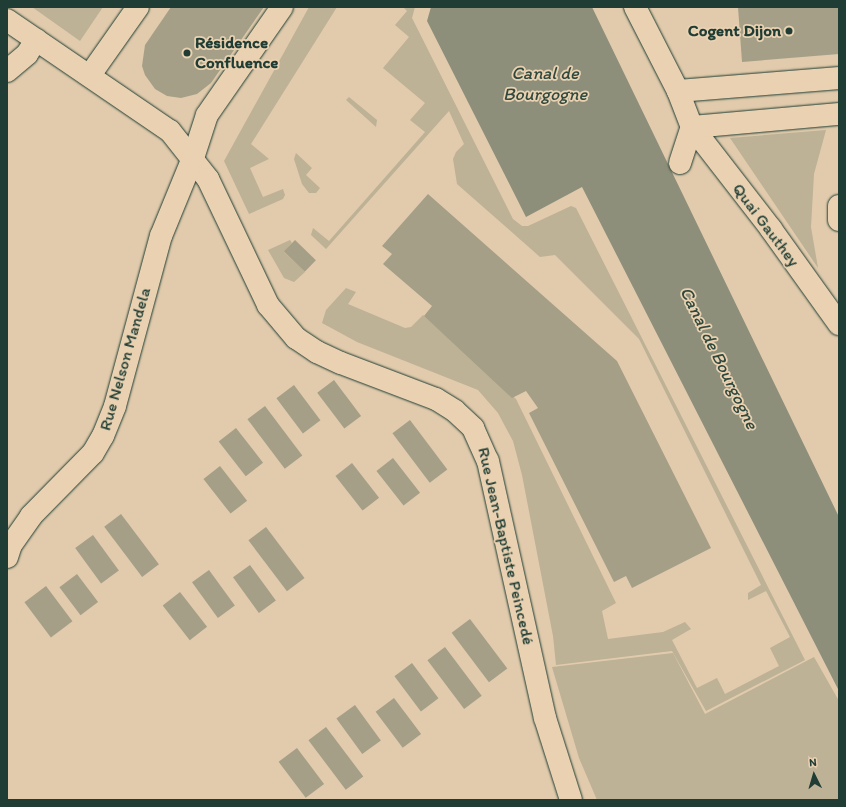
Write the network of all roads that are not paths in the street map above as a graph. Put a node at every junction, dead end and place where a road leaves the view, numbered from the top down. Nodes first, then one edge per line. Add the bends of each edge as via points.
1 (138, 7) edge
2 (282, 7) edge
3 (635, 7) edge
4 (7, 20) edge
5 (36, 40) junction
6 (7, 71) edge
7 (90, 75) junction
8 (839, 78) edge
9 (678, 91) junction
10 (839, 114) edge
11 (692, 127) junction
12 (193, 158) junction
13 (680, 163) dead end
14 (839, 206) edge
15 (839, 220) edge
16 (839, 324) edge
17 (7, 557) edge
18 (571, 800) edge

1 - 7 street
2 - 12 street, Rue Nelson Mandela via 207,116
3 - 9 street, Quai Gauthey
4 - 5 street, Rue Jean-Baptiste Peincedé
5 - 6 street via 26,54
5 - 7 street, Rue Jean-Baptiste Peincedé
7 - 12 street, Rue Jean-Baptiste Peincedé via 170,130
8 - 9 street
9 - 11 street, Quai Gauthey
10 - 11 street
11 - 13 street
11 - 16 street, Quai Gauthey
12 - 17 street, Rue Nelson Mandela via 161,236 115,406 103,436 93,452 31,516 11,546
12 - 18 street, Rue Jean-Baptiste Peincedé via 208,179 259,290 278,320 296,338 317,352 341,363 436,399 465,420 481,441 494,483 545,718
14 - 15 street

